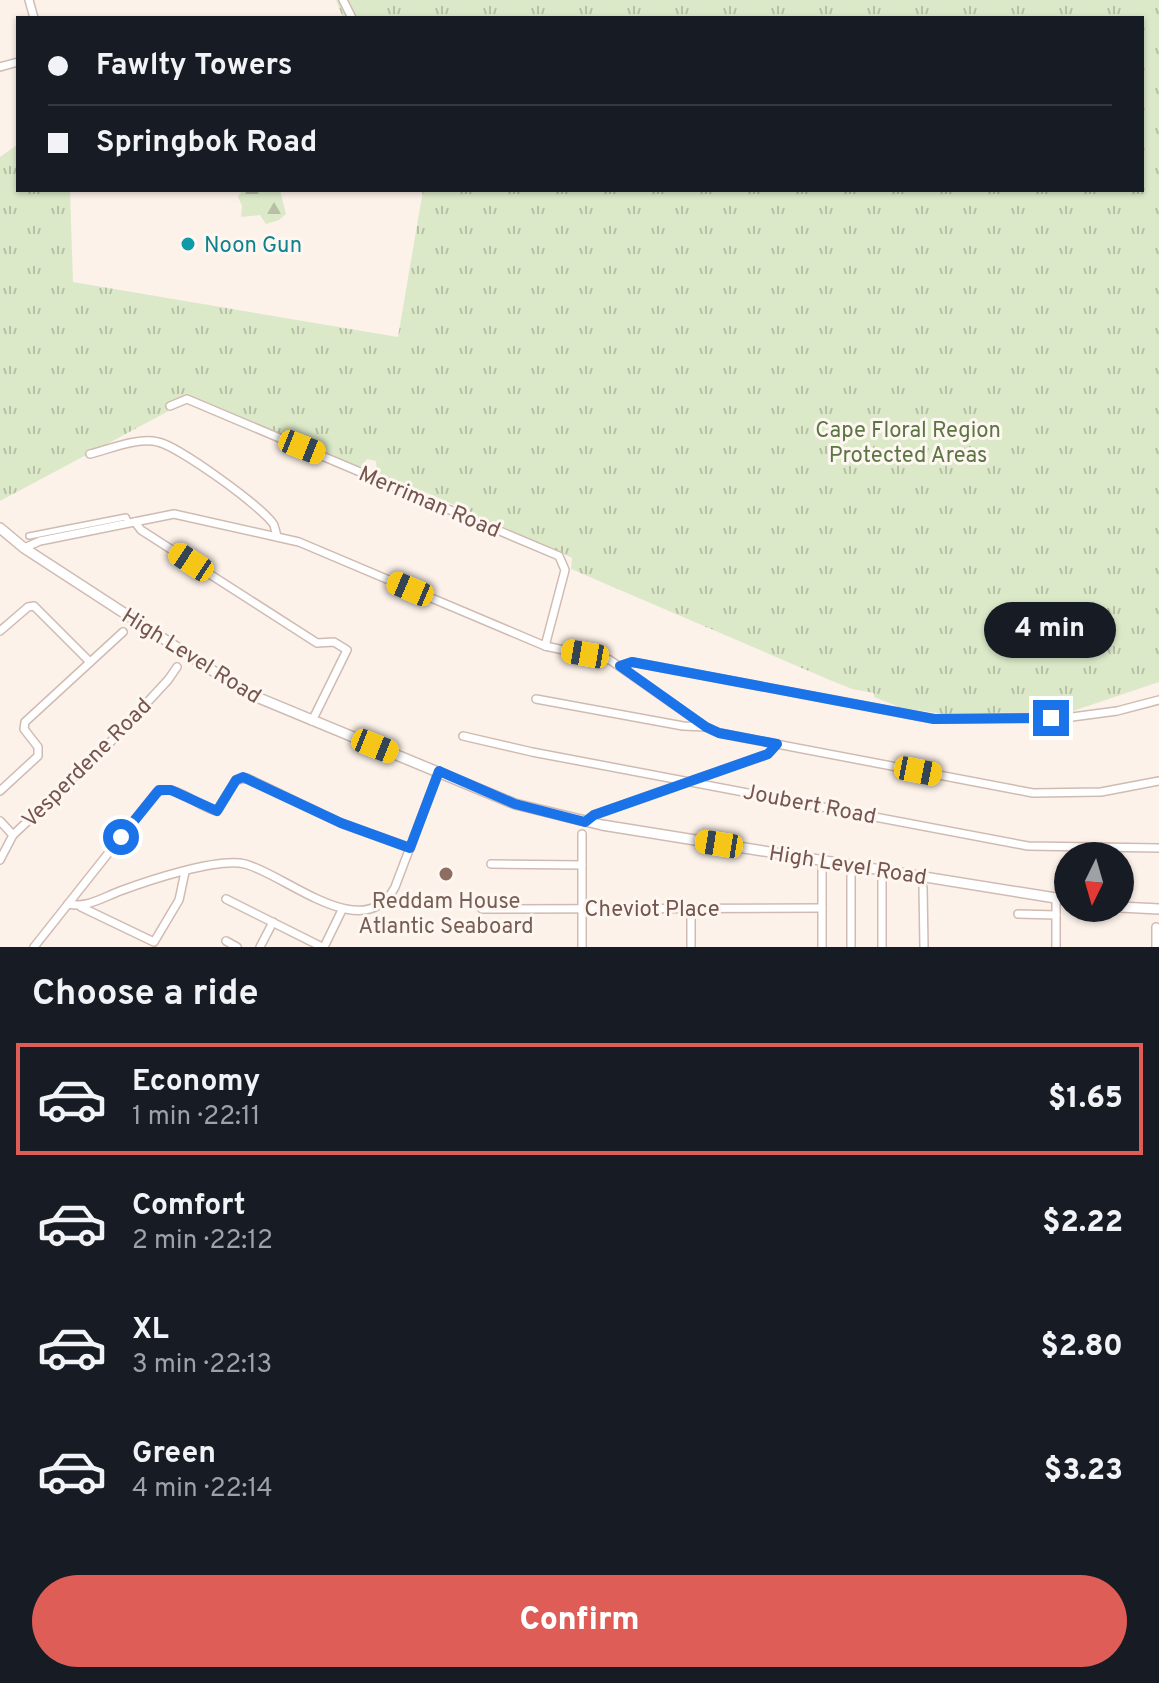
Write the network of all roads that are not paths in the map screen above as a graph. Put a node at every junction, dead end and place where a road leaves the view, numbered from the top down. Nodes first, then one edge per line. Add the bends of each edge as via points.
1 (170, 406) dead end
2 (90, 454) dead end
3 (132, 522) junction
4 (0, 528) edge
5 (29, 536) dead end
6 (277, 537) junction
7 (24, 548) junction
8 (0, 631) edge
9 (123, 632) dead end
10 (545, 646) junction
11 (90, 662) junction
12 (620, 666) junction
13 (177, 667) dead end
14 (536, 699) dead end
15 (1159, 700) edge
16 (312, 721) junction
17 (706, 727) junction
18 (463, 736) dead end
19 (777, 744) junction
20 (439, 771) junction
21 (693, 781) junction
22 (1159, 781) edge
23 (0, 791) edge
24 (0, 821) edge
25 (585, 822) junction
26 (582, 834) dead end
27 (13, 835) junction
28 (410, 848) junction
29 (1159, 848) edge
30 (0, 860) edge
31 (822, 860) junction
32 (491, 864) dead end
33 (582, 865) junction
34 (851, 865) junction
35 (882, 869) junction
36 (185, 872) junction
37 (923, 887) dead end
38 (1054, 898) edge
39 (226, 899) dead end
40 (68, 904) junction
41 (81, 907) junction
42 (582, 908) junction
43 (822, 908) junction
44 (1134, 908) edge
45 (482, 909) dead end
46 (1159, 909) edge
47 (342, 910) junction
48 (1018, 914) dead end
49 (1054, 915) edge
50 (691, 918) dead end
51 (273, 922) junction
52 (1056, 922) edge
53 (1156, 927) dead end
54 (226, 941) dead end
55 (34, 947) edge
56 (237, 947) edge
57 (260, 947) edge
58 (323, 947) edge
59 (582, 947) edge
60 (691, 947) edge
61 (822, 947) edge
62 (851, 947) edge
63 (882, 947) edge
64 (924, 947) edge
65 (1056, 947) edge
66 (1156, 947) edge

1 - 10 street, Merriman Road via 187,399 559,556 565,570
2 - 6 street via 146,441 170,447 237,493 271,522
3 - 5 street via 126,517
3 - 6 street via 174,514
3 - 7 street
3 - 16 street via 317,643 334,642 347,650
4 - 7 street, High Level Road
6 - 10 street
7 - 16 street, High Level Road via 247,693
8 - 11 street via 34,606
9 - 11 street
10 - 12 street via 603,657
11 - 23 street via 25,722 39,754
12 - 15 street via 632,662 934,719 1072,717
12 - 17 street
13 - 27 street, Vesperdene Road via 104,749
14 - 17 street
16 - 20 street, High Level Road
17 - 19 street
18 - 21 street, Joubert Road
19 - 21 street via 768,754
19 - 22 street via 1033,793 1101,792
20 - 25 street, High Level Road via 515,804
20 - 28 street
21 - 25 street
21 - 29 street, Joubert Road via 1028,846
24 - 27 street
25 - 31 street, High Level Road
26 - 33 street
27 - 30 street, Vesperdene Road
28 - 40 street via 341,823 247,778 236,780 217,811 162,789
28 - 47 street via 383,905
31 - 34 street, High Level Road
31 - 43 street
32 - 33 street
33 - 42 street
34 - 35 street, High Level Road
34 - 62 street
35 - 38 street, High Level Road
35 - 63 street
36 - 41 street
36 - 41 street via 179,900 154,942
36 - 47 street via 247,864
37 - 64 street
39 - 51 street
40 - 41 street
40 - 55 street
42 - 43 street, Cheviot Place
42 - 45 street, Cheviot Place
42 - 59 street
43 - 61 street
44 - 46 street
47 - 58 street
48 - 49 street
50 - 60 street
51 - 57 street
51 - 58 street
52 - 65 street
53 - 66 street
54 - 56 street

